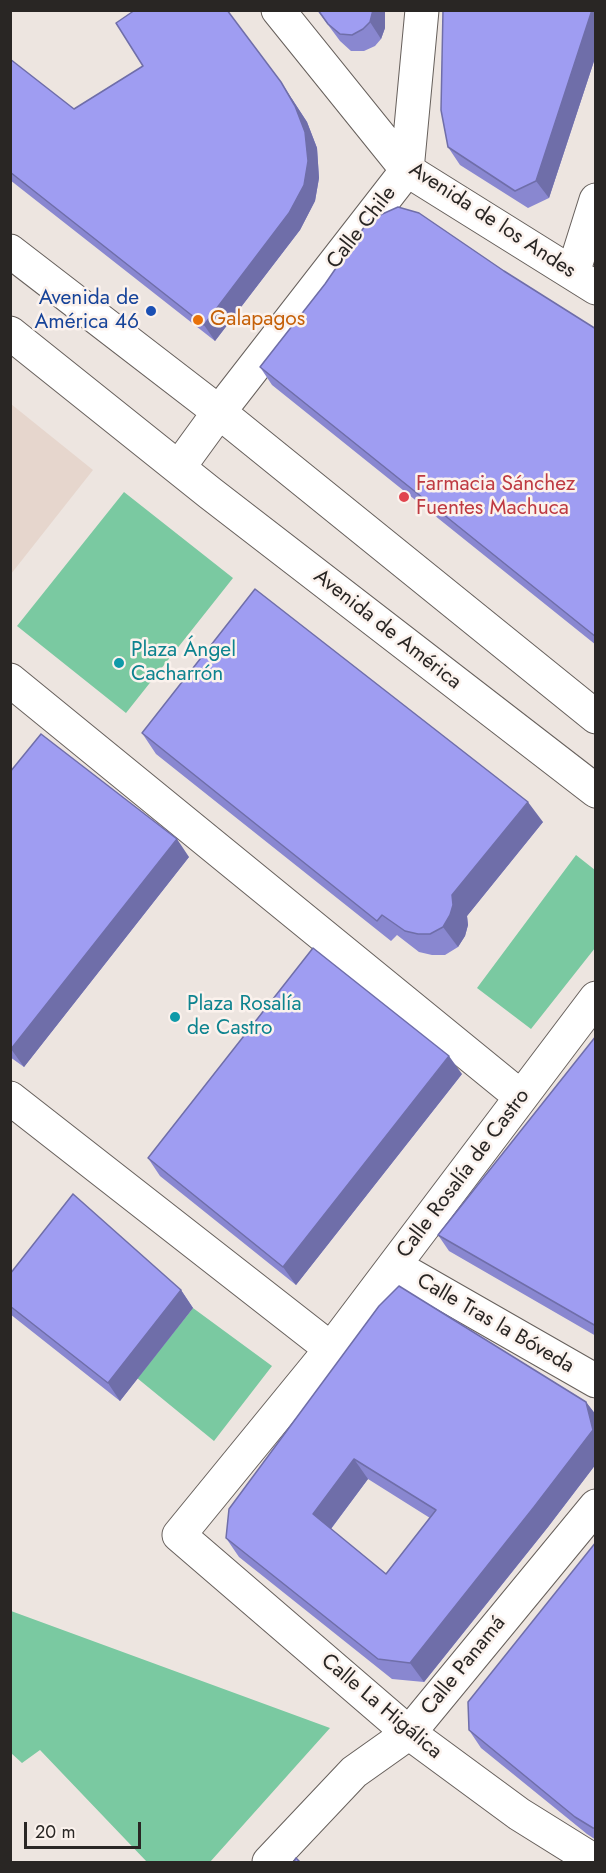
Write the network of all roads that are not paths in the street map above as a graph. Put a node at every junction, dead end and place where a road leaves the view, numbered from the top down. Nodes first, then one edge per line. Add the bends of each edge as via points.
1 (278, 10) edge
2 (422, 10) edge
3 (407, 170) junction
4 (596, 200) edge
5 (10, 251) edge
6 (584, 281) edge
7 (10, 333) edge
8 (219, 412) junction
9 (179, 467) junction
10 (12, 683) edge
11 (596, 717) edge
12 (596, 791) edge
13 (596, 998) edge
14 (521, 1097) junction
15 (10, 1098) edge
16 (395, 1266) junction
17 (331, 1349) junction
18 (596, 1381) edge
19 (596, 1506) edge
20 (179, 1535) joint
21 (410, 1733) junction
22 (596, 1862) edge
23 (269, 1863) edge

1 - 3 street, Avenida de los Andes
2 - 3 street, Calle Chile
3 - 6 street, Avenida de los Andes
3 - 8 street, Calle Chile
4 - 6 street
5 - 8 street
7 - 9 street, Avenida de América
8 - 9 street
8 - 11 street
9 - 12 street, Avenida de América
10 - 14 street
13 - 14 street, Calle Rosalía de Castro
14 - 16 street, Calle Rosalía de Castro
15 - 17 street
16 - 17 street, Calle Rosalía de Castro
16 - 18 street, Calle Tras la Bóveda
17 - 20 street, Calle Rosalía de Castro
19 - 21 street, Calle Panamá
20 - 21 street, Calle La Higálica
21 - 22 street, Calle La Higálica via 519,1814
21 - 23 street, Calle Panamá via 354,1772

